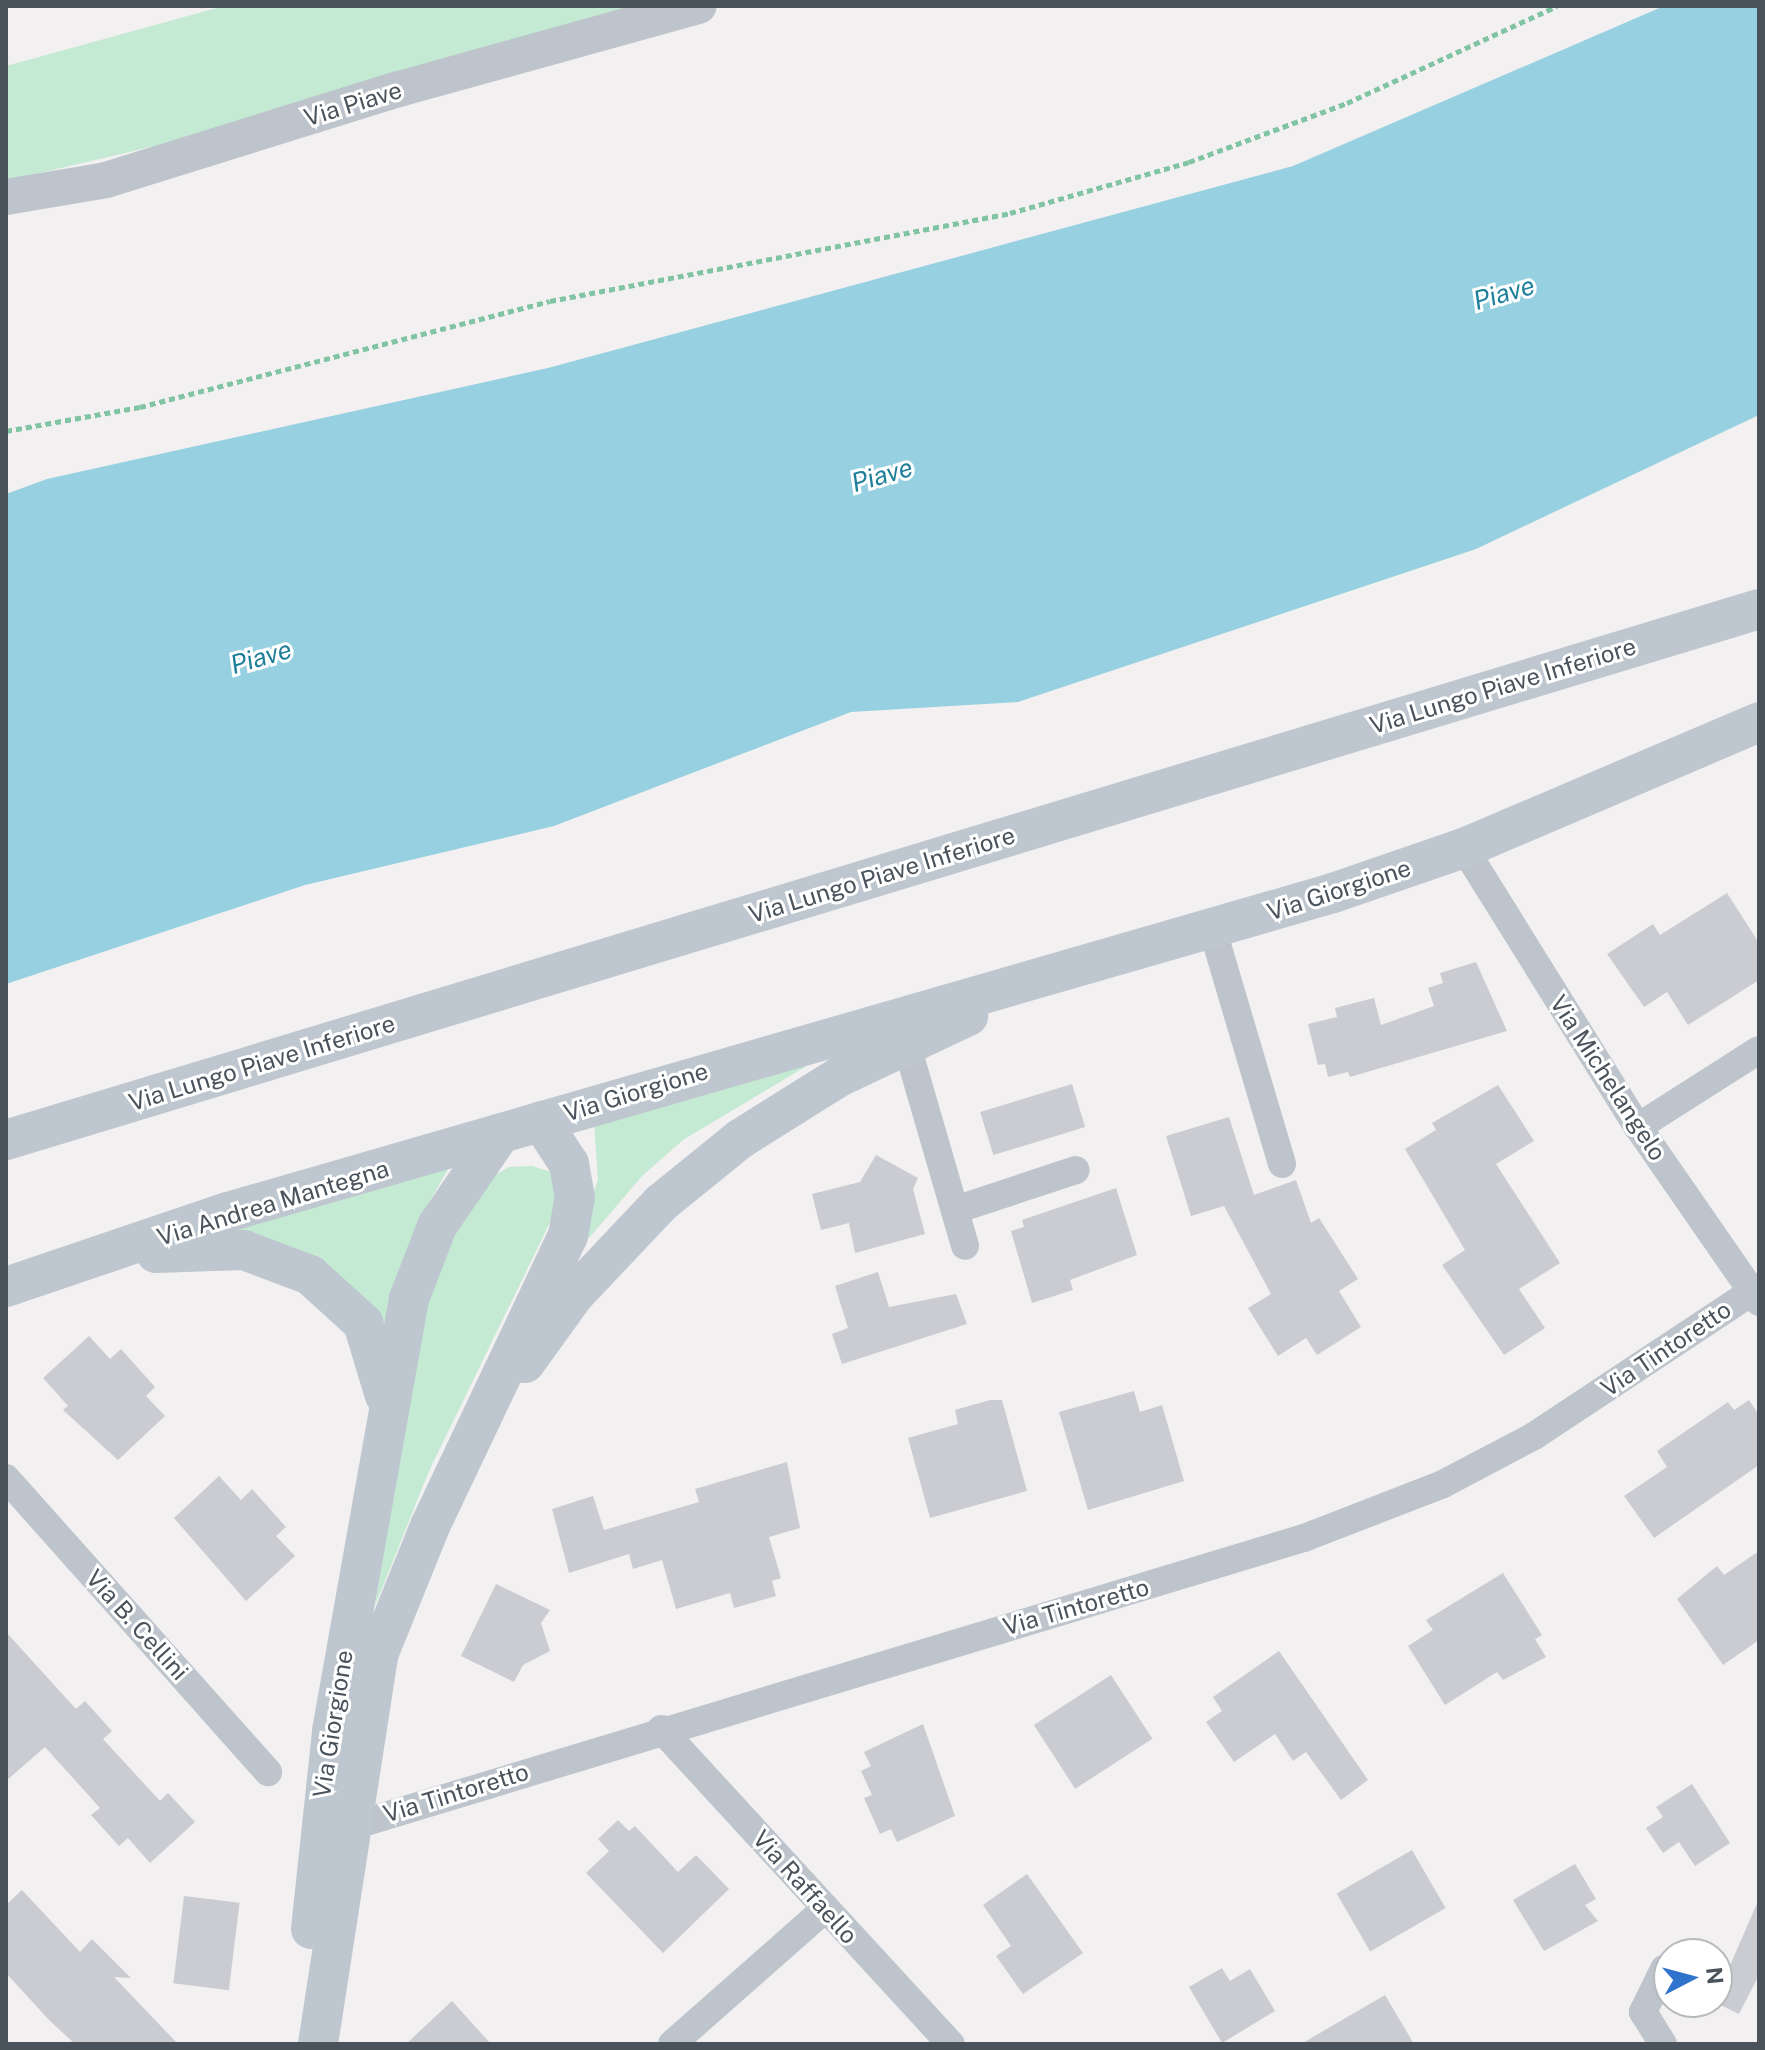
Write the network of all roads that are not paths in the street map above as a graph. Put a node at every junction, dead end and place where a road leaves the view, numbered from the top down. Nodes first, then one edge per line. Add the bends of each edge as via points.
1 (699, 6) edge
2 (6, 197) edge
3 (1759, 609) edge
4 (1759, 722) edge
5 (1464, 848) junction
6 (1213, 931) junction
7 (1029, 985) junction
8 (907, 1046) junction
9 (1759, 1050) edge
10 (541, 1121) junction
11 (1638, 1127) junction
12 (500, 1134) junction
13 (6, 1140) edge
14 (1282, 1164) dead end
15 (1076, 1170) dead end
16 (955, 1210) junction
17 (965, 1246) dead end
18 (100, 1260) junction
19 (6, 1287) edge
20 (1757, 1294) edge
21 (388, 1408) junction
22 (469, 1447) junction
23 (6, 1478) edge
24 (661, 1729) junction
25 (268, 1772) dead end
26 (349, 1827) junction
27 (825, 1909) junction
28 (1653, 1992) edge
29 (316, 2044) edge
30 (672, 2044) edge
31 (951, 2044) edge
32 (1663, 2044) edge

1 - 2 street, Via Piave via 399,89 106,180
3 - 13 main road, Via Lungo Piave Inferiore
4 - 5 main road, Via Giorgione
5 - 6 main road, Via Giorgione
5 - 11 street, Via Michelangelo
6 - 7 main road, Via Giorgione
6 - 14 street
7 - 8 main road, Via Giorgione
7 - 10 main road, Via Giorgione via 863,1024
8 - 16 street
8 - 22 main road, Via Giorgione via 839,1077 740,1139 661,1203 574,1295
9 - 11 street
10 - 12 main road, Via Andrea Mantegna
10 - 22 main road, Via Giorgione via 569,1164 575,1198 568,1236
11 - 20 street, Via Michelangelo
12 - 18 main road, Via Andrea Mantegna via 228,1212
12 - 21 main road, Via Giorgione via 437,1226 409,1299
15 - 16 street
16 - 17 street
18 - 19 main road, Via Andrea Mantegna
18 - 21 main road, Via Giorgione via 191,1249 244,1250 285,1261 334,1293 363,1323
20 - 24 street, Via Tintoretto via 1534,1436 1443,1484 1304,1538
21 - 29 main road, Via Giorgione via 317,1829 311,1919
22 - 26 main road, Via Giorgione via 378,1655
23 - 25 street, Via B. Cellini
24 - 26 street, Via Tintoretto
24 - 27 street, Via Raffaello
26 - 29 main road, Via Giorgione
27 - 30 street
27 - 31 street, Via Raffaello
28 - 32 street via 1643,2012

